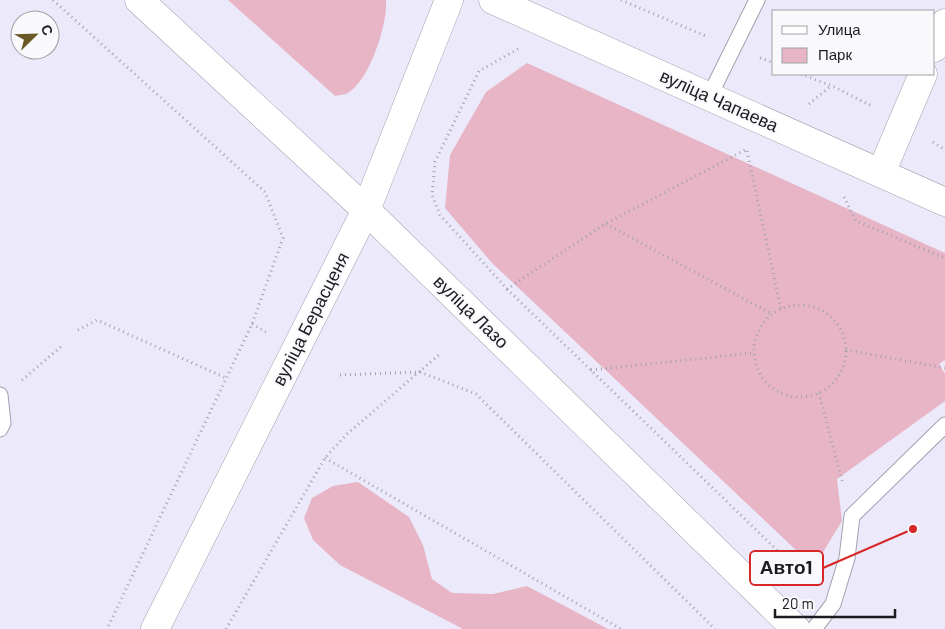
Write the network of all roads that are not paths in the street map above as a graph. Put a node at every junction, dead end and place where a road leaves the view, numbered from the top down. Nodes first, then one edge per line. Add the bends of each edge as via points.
1 (139, 0) edge
2 (449, 0) edge
3 (493, 0) edge
4 (757, 0) edge
5 (945, 23) edge
6 (935, 46) edge
7 (922, 75) edge
8 (709, 97) junction
9 (881, 173) junction
10 (945, 202) edge
11 (366, 210) junction
12 (1, 396) edge
13 (945, 425) edge
14 (0, 429) edge
15 (161, 627) edge
16 (796, 629) edge
17 (814, 629) edge

1 - 11 street, вуліца Лазо
2 - 11 street, вуліца Берасценя
3 - 8 street, вуліца Чапаева
4 - 8 lane
5 - 6 street
7 - 9 street
8 - 9 street, вуліца Чапаева
9 - 10 street, вуліца Чапаева
11 - 15 street, вуліца Берасценя
11 - 16 street, вуліца Лазо
12 - 14 lane via 3,423
13 - 17 lane via 852,516 847,558 833,604

